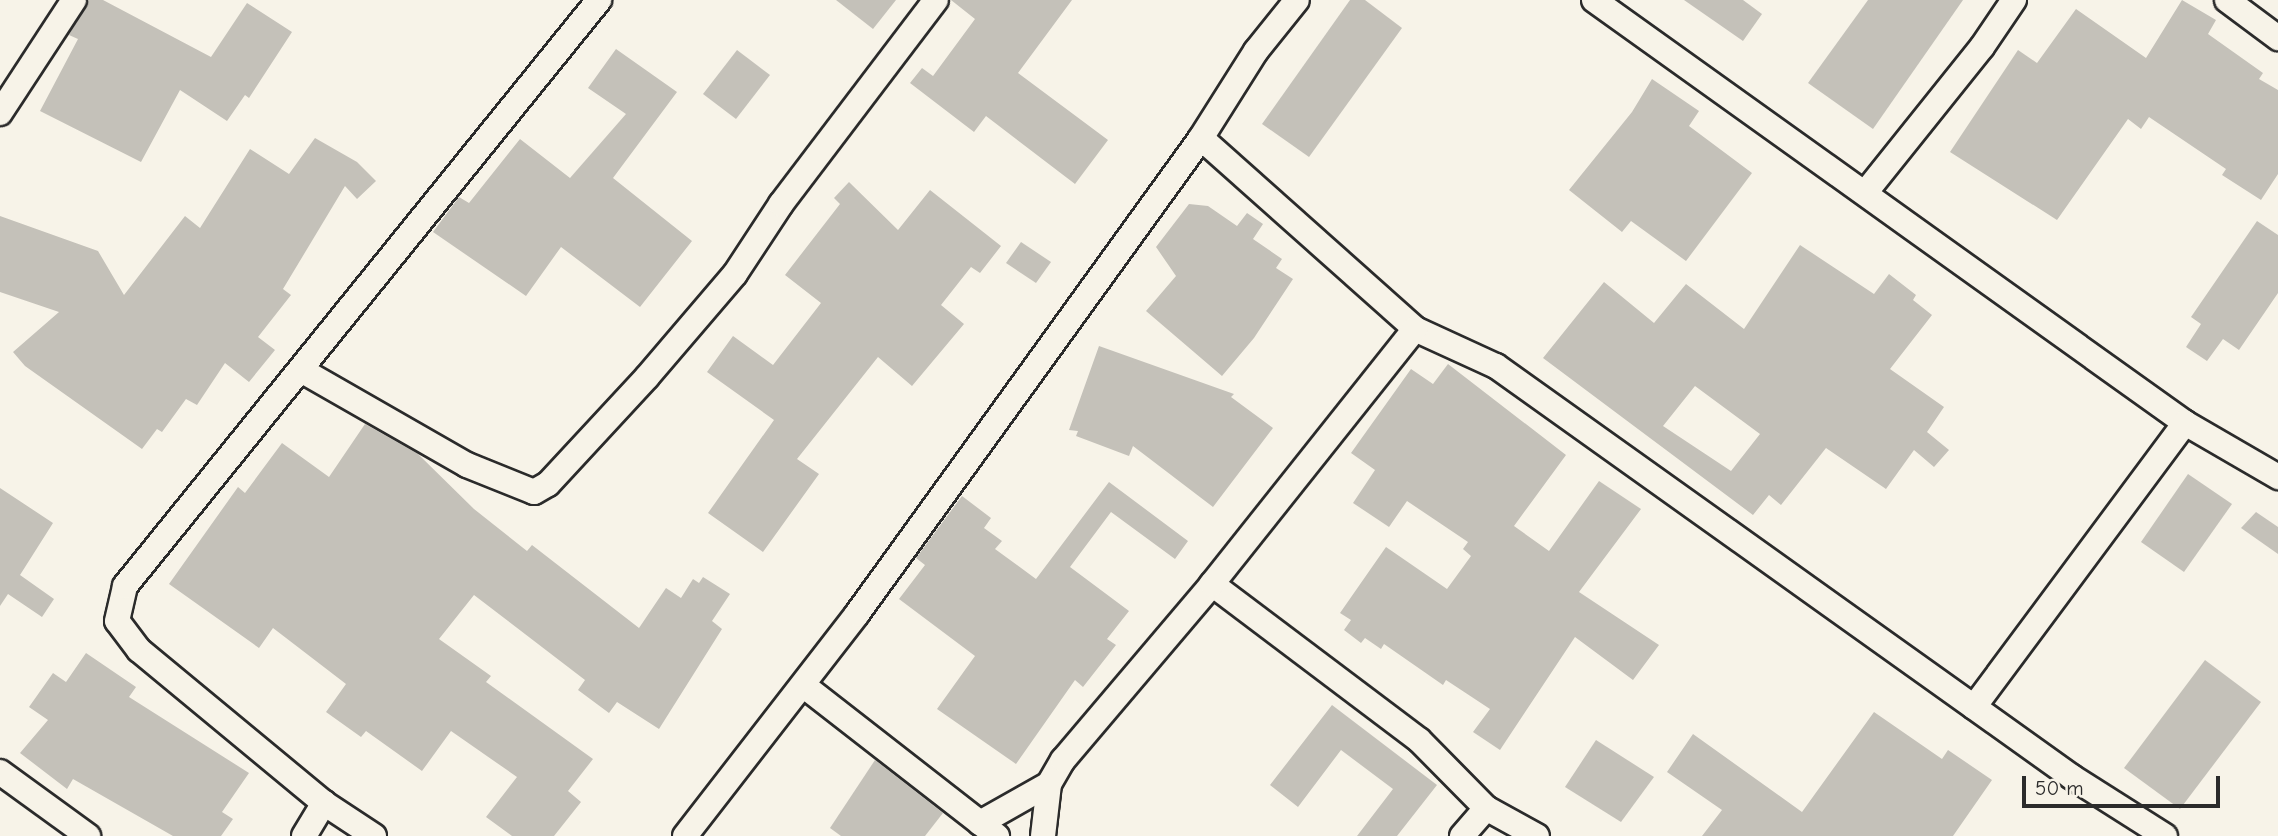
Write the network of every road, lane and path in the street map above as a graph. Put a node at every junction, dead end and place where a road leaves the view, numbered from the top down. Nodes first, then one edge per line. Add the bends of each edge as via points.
1 (74, 0) edge
2 (599, 0) edge
3 (936, 0) edge
4 (1297, 0) edge
5 (1594, 0) edge
6 (2014, 0) edge
7 (2227, 0) edge
8 (2278, 38) edge
9 (0, 113) edge
10 (1201, 138) junction
11 (1865, 193) junction
12 (1415, 328) junction
13 (301, 370) junction
14 (2185, 423) junction
15 (2278, 477) edge
16 (1212, 584) junction
17 (803, 685) junction
18 (1975, 707) junction
19 (0, 772) edge
20 (1049, 784) junction
21 (324, 803) junction
22 (1486, 808) junction
23 (988, 830) edge
24 (89, 836) edge
25 (304, 836) edge
26 (374, 836) edge
27 (685, 836) edge
28 (1043, 836) edge
29 (1462, 836) edge
30 (1537, 836) edge
31 (2165, 836) edge

1 - 9 street
2 - 13 street
3 - 13 street via 781,204 735,274 548,484 534,492 467,465
4 - 10 street via 1256,51
5 - 11 street
6 - 11 street
7 - 8 street
10 - 12 street
10 - 17 street
11 - 14 street
12 - 16 street
12 - 18 street via 1496,366
13 - 21 street via 125,586 117,621 139,650
14 - 15 street
14 - 18 street
16 - 20 street via 1063,760
16 - 22 street via 1419,740
17 - 23 street
17 - 27 street
18 - 31 street via 2072,778
19 - 24 street
20 - 23 street
20 - 28 street
21 - 25 street
21 - 26 street
22 - 29 street
22 - 30 street

